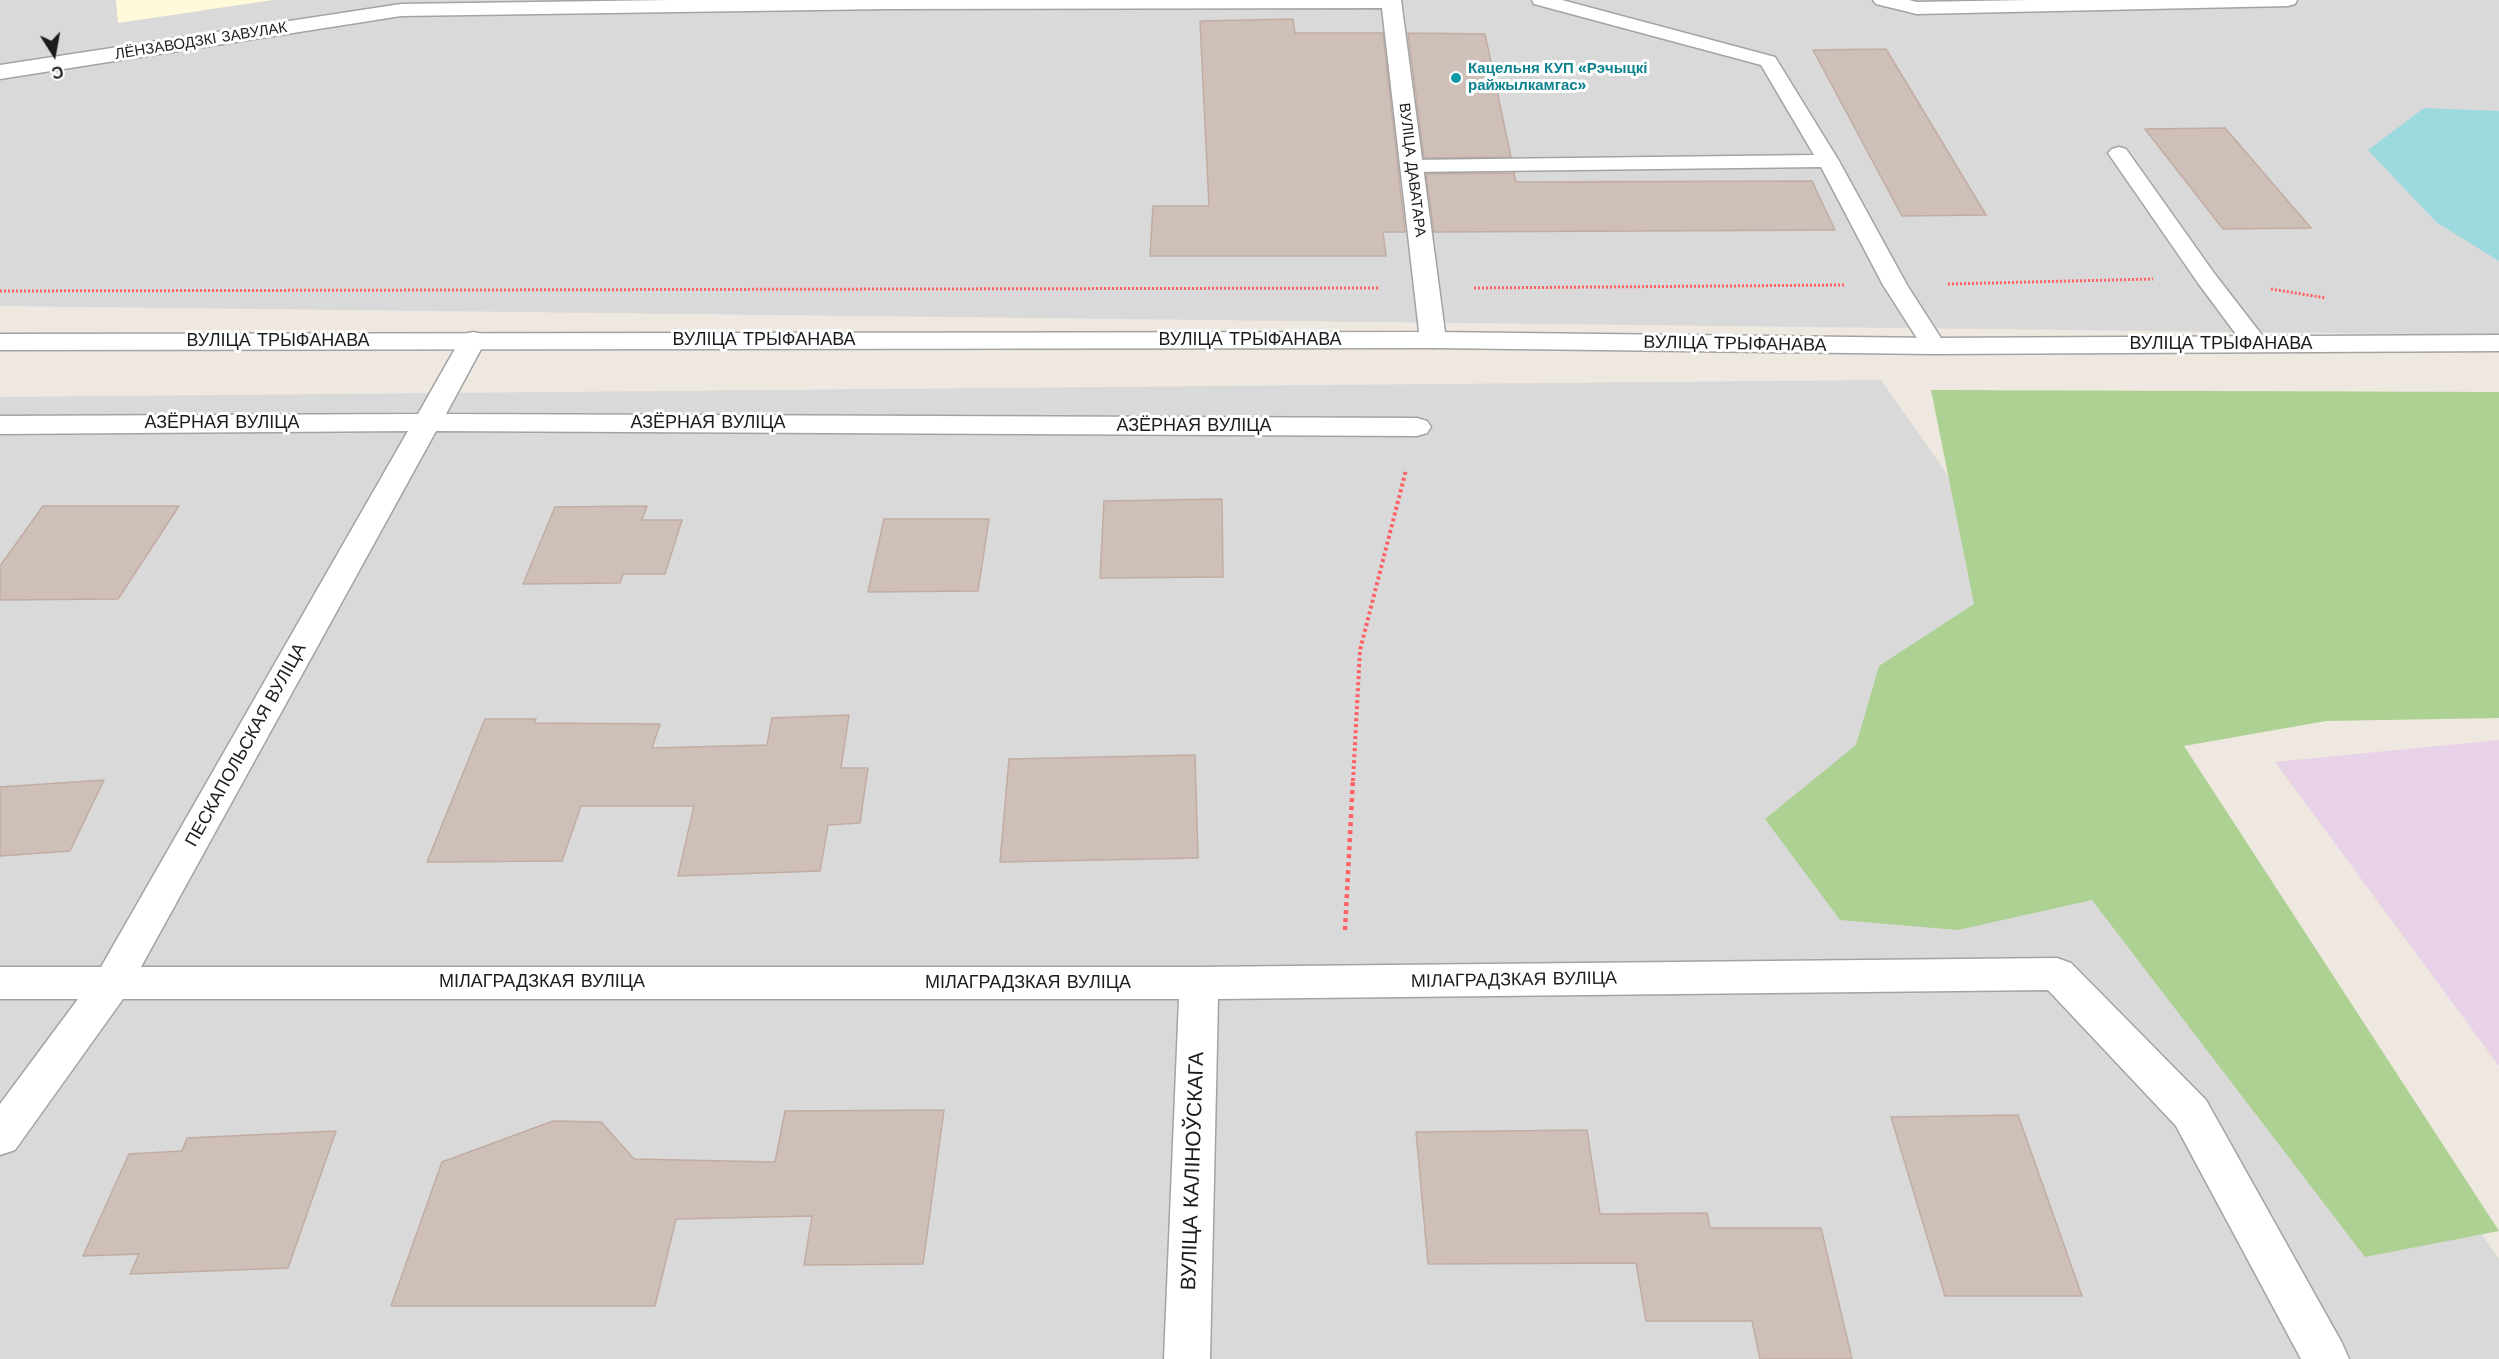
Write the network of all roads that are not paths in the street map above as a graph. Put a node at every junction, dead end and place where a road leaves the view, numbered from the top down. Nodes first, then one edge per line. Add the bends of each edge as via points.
1 (1542, 0) edge
2 (1883, 0) edge
3 (2288, 0) edge
4 (1391, 1) edge
5 (888, 2) edge
6 (2061, 3) edge
7 (400, 5) edge
8 (1917, 8) joint
9 (0, 72) edge
10 (2119, 153) dead end
11 (1828, 161) junction
12 (1411, 166) junction
13 (473, 340) junction
14 (1433, 340) junction
15 (0, 342) edge
16 (2499, 343) edge
17 (2256, 344) junction
18 (1934, 346) junction
19 (428, 422) junction
20 (0, 425) edge
21 (1417, 427) road end
22 (112, 982) junction
23 (0, 983) edge
24 (1198, 983) junction
25 (0, 1137) edge
26 (1187, 1359) edge
27 (2326, 1359) edge

1 - 11 lane via 1768,61
2 - 8 street
3 - 6 lane
4 - 5 street, ЛЁНЗАВОДЗКІ ЗАВУЛАК
4 - 12 street, ВУЛІЦА ДАВАТАРА
5 - 7 street, ЛЁНЗАВОДЗКІ ЗАВУЛАК
6 - 8 lane
7 - 9 street, ЛЁНЗАВОДЗКІ ЗАВУЛАК
10 - 17 lane
11 - 12 lane
11 - 18 lane via 1895,285
12 - 14 street, ВУЛІЦА ДАВАТАРА
13 - 14 street, ВУЛІЦА ТРЫФАНАВА
13 - 15 street, ВУЛІЦА ТРЫФАНАВА
13 - 19 street, ПЕСКАПОЛЬСКАЯ ВУЛІЦА
14 - 18 street, ВУЛІЦА ТРЫФАНАВА
16 - 17 street, ВУЛІЦА ТРЫФАНАВА
17 - 18 street, ВУЛІЦА ТРЫФАНАВА
19 - 20 street, АЗЁРНАЯ ВУЛІЦА
19 - 21 street, АЗЁРНАЯ ВУЛІЦА
19 - 22 street, ПЕСКАПОЛЬСКАЯ ВУЛІЦА
22 - 23 street, МІЛАГРАДЗКАЯ ВУЛІЦА
22 - 24 street, МІЛАГРАДЗКАЯ ВУЛІЦА
22 - 25 street, ПЕСКАПОЛЬСКАЯ ВУЛІЦА
24 - 26 street, ВУЛІЦА КАЛІНОЎСКАГА
24 - 27 street, МІЛАГРАДЗКАЯ ВУЛІЦА via 2057,974 2190,1113

